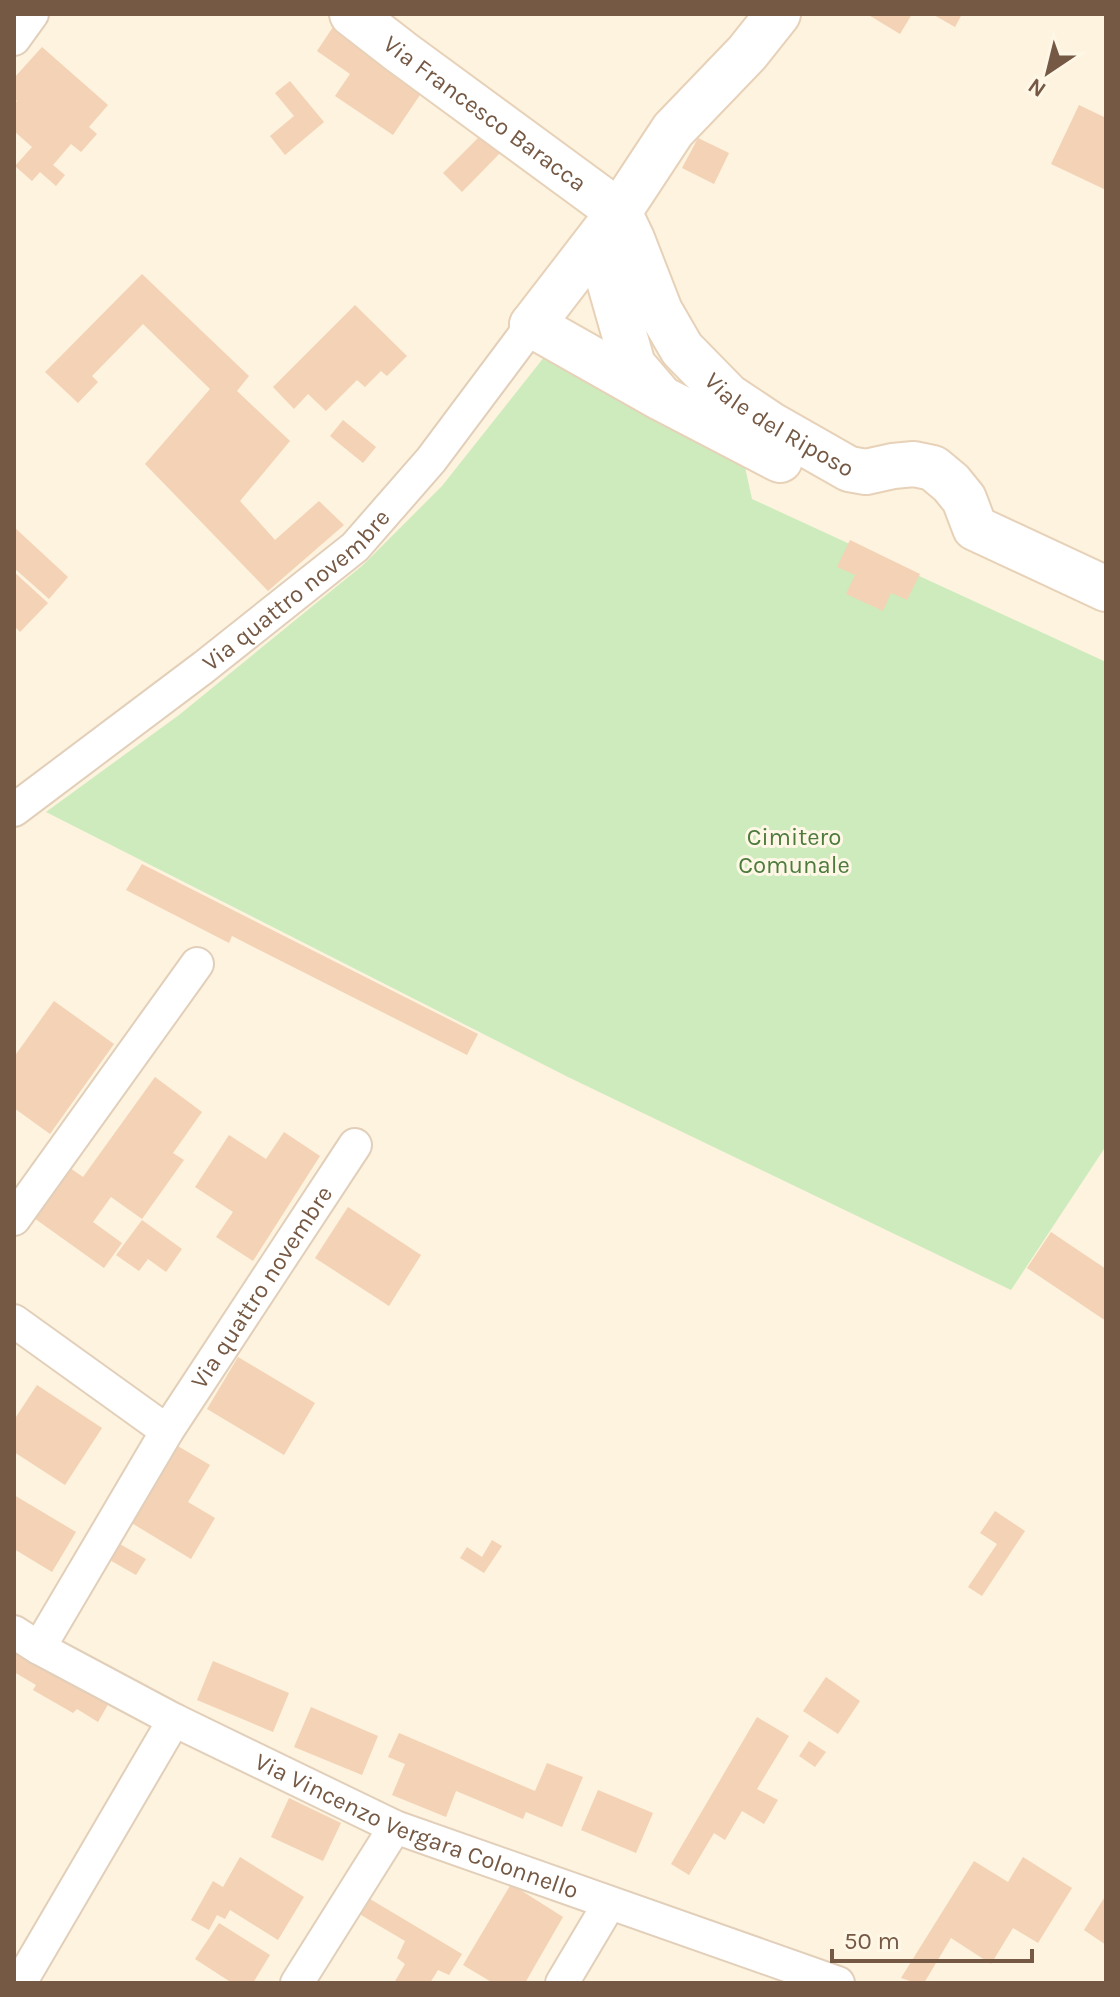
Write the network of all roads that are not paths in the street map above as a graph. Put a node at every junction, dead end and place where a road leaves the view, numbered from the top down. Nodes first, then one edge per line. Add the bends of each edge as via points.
1 (32, 14) edge
2 (352, 14) edge
3 (778, 14) edge
4 (14, 39) edge
5 (608, 227) junction
6 (631, 310) junction
7 (532, 325) junction
8 (661, 398) junction
9 (1106, 589) edge
10 (1106, 620) edge
11 (14, 810) edge
12 (197, 964) dead end
13 (355, 1145) dead end
14 (14, 1219) edge
15 (14, 1321) edge
16 (167, 1431) junction
17 (26, 1640) edge
18 (174, 1720) junction
19 (395, 1827) junction
20 (609, 1904) junction
21 (834, 1982) edge
22 (20, 1983) edge
23 (297, 1983) edge
24 (562, 1983) edge

1 - 4 street
2 - 5 street, Via Francesco Baracca
3 - 5 street via 673,130
5 - 6 street, Viale del Riposo
5 - 7 street
6 - 7 street
6 - 8 street, Viale del Riposo via 633,365
6 - 9 street, Viale del Riposo via 629,323 642,314 655,315 728,396 770,424 849,469 866,472 914,464 933,468 964,499 975,528
7 - 8 street, Viale del Riposo
7 - 11 street, Via quattro novembre via 431,460 355,547
8 - 10 street, Viale del Riposo via 844,493 856,496 900,487 920,492 938,505 958,547
12 - 14 street
13 - 16 street, Via quattro novembre
15 - 16 street
16 - 17 street, Via quattro novembre
17 - 18 street, Via Vincenzo Vergara Colonnello
18 - 19 street, Via Vincenzo Vergara Colonnello
18 - 22 street
19 - 20 street, Via Vincenzo Vergara Colonnello
19 - 23 street
20 - 21 street, Via Vincenzo Vergara Colonnello
20 - 24 street

